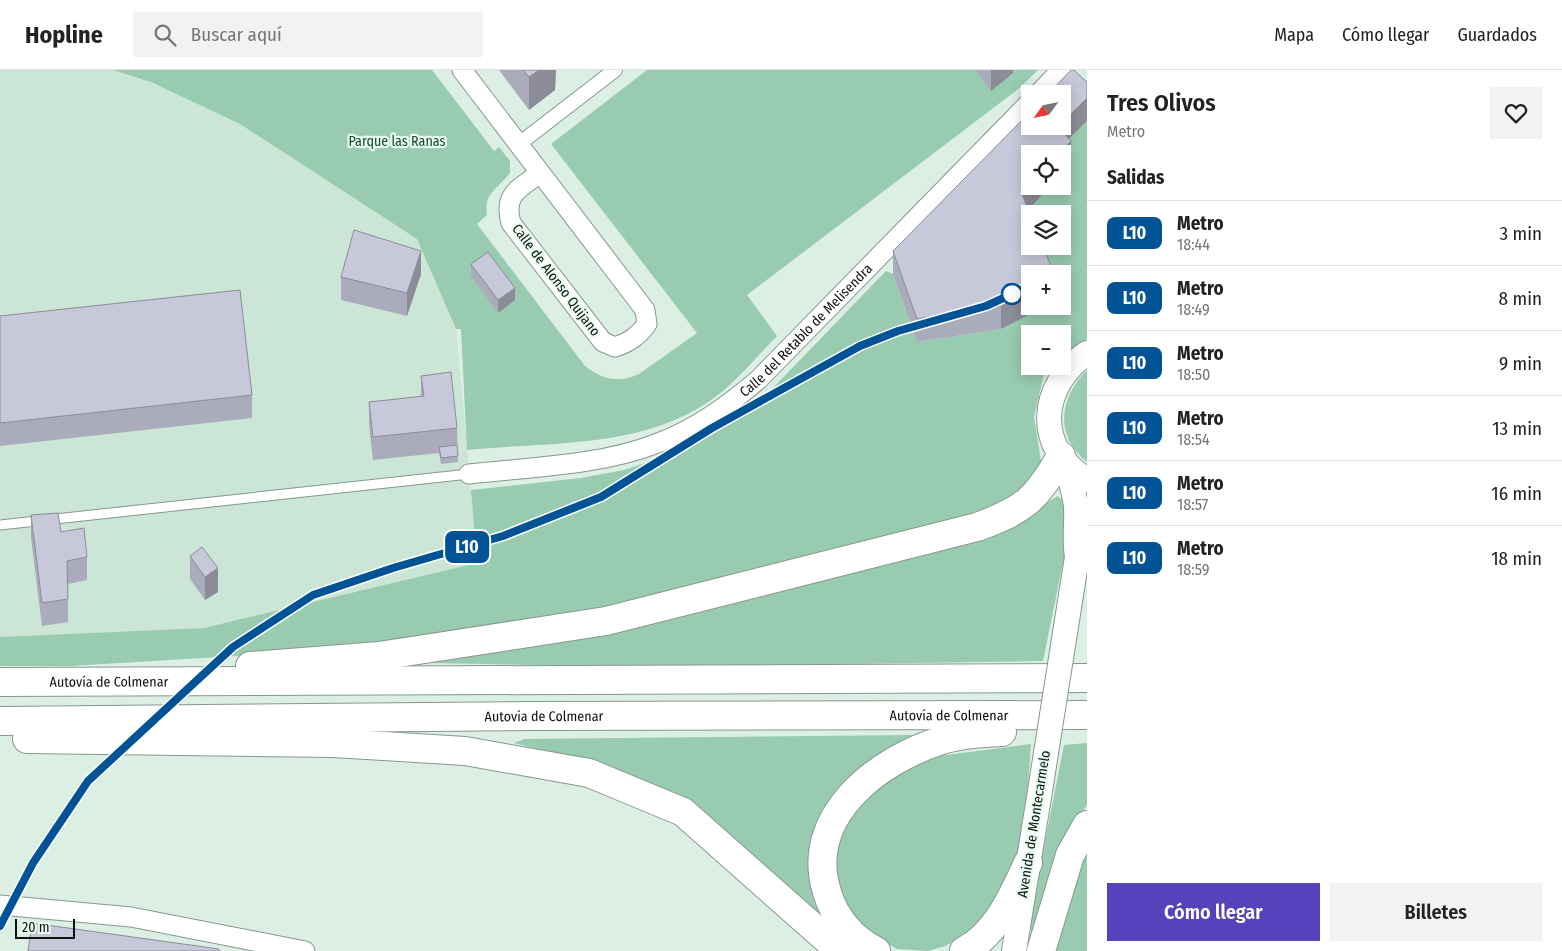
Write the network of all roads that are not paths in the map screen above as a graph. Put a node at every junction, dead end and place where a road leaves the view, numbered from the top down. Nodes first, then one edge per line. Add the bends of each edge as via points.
1 (462, 70) edge
2 (615, 70) edge
3 (1061, 70) edge
4 (1047, 85) edge
5 (1021, 111) edge
6 (519, 144) junction
7 (540, 173) junction
8 (1087, 353) edge
9 (1064, 460) junction
10 (469, 474) joint
11 (1087, 480) edge
12 (0, 525) edge
13 (1087, 535) edge
14 (1077, 557) junction
15 (1087, 678) edge
16 (0, 682) edge
17 (62, 682) junction
18 (1087, 715) edge
19 (0, 721) edge
20 (1087, 724) edge
21 (0, 738) edge
22 (1087, 825) edge
23 (1028, 863) junction
24 (0, 905) edge
25 (267, 947) edge
26 (305, 951) edge
27 (840, 951) edge
28 (876, 951) edge
29 (964, 951) edge
30 (1014, 951) edge
31 (1041, 951) edge

1 - 6 street, Calle de Alonso Quijano
2 - 6 street
3 - 4 street
5 - 10 street, Calle del Retablo de Melisendra via 758,380 711,417 675,436 631,452 591,460
6 - 7 street, Calle de Alonso Quijano
7 - 7 street, Calle de Alonso Quijano via 512,195 507,208 512,223 603,342 616,347 629,342 647,324 645,310
8 - 9 street via 1072,363 1059,379 1051,398 1052,438
9 - 11 street
9 - 14 street via 1076,507 1074,540
9 - 17 highway via 1033,499 1006,517 977,528 606,621 379,656
10 - 12 lane
13 - 14 street
14 - 23 street, Avenida de Montecarmelo, bridge
15 - 17 highway, Autovía de Colmenar
16 - 17 highway, Autovía de Colmenar
18 - 19 highway, Autovía de Colmenar
20 - 28 highway via 967,734 942,740 913,751 848,795 825,838 821,862 824,884 832,909 847,929
21 - 27 highway via 334,743 456,750 589,773 683,812
22 - 31 highway via 1070,855
23 - 29 highway via 1009,903 989,931
23 - 30 street, Avenida de Montecarmelo
24 - 25 street via 131,917
25 - 26 street

